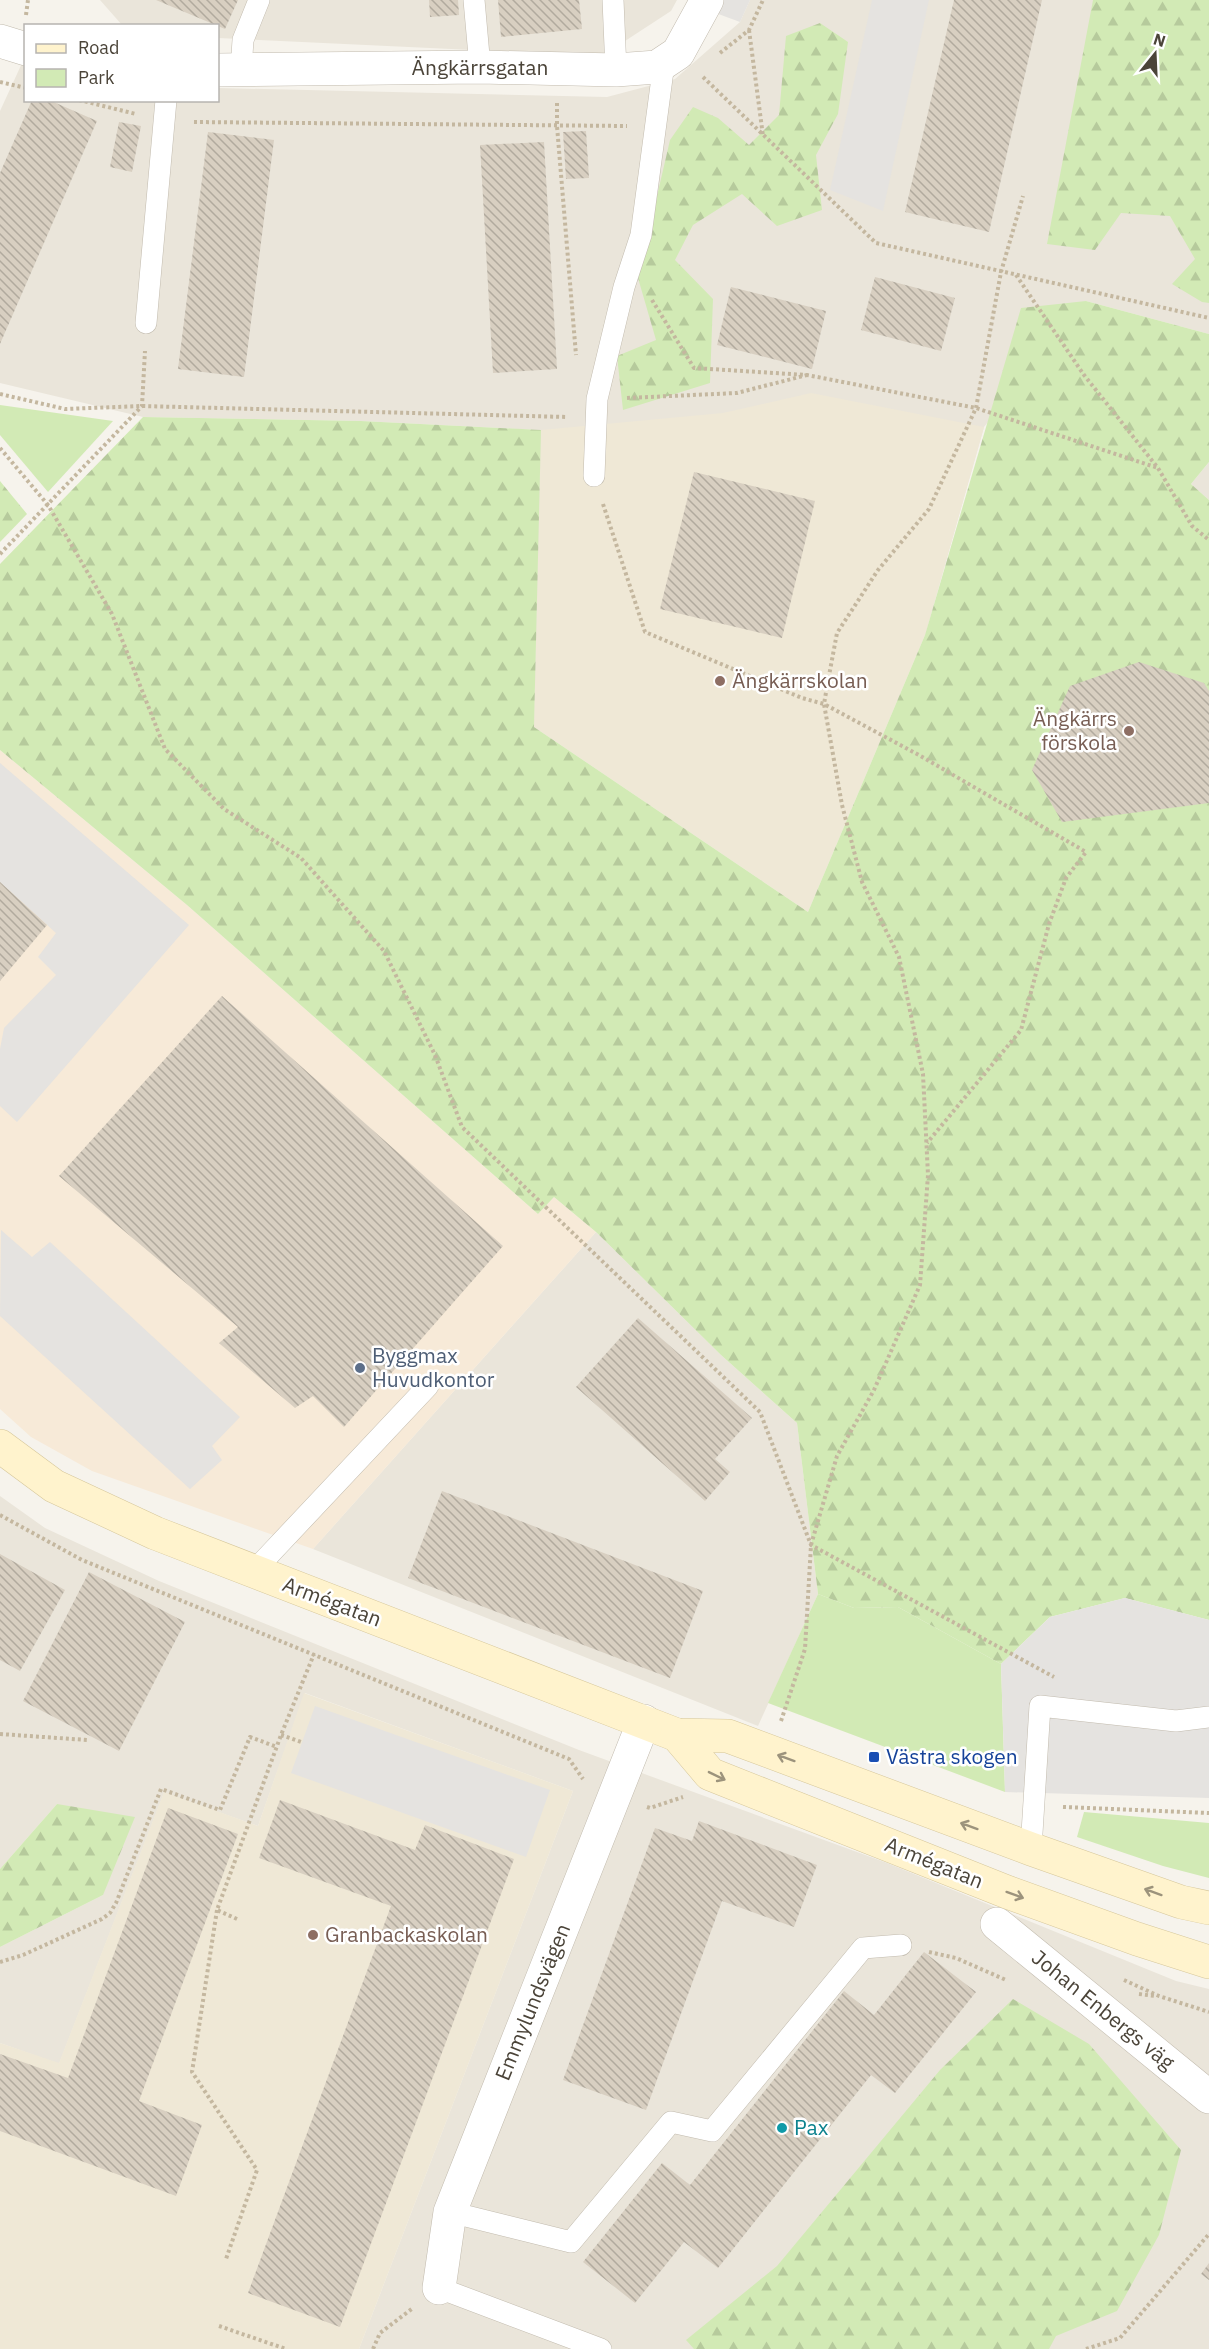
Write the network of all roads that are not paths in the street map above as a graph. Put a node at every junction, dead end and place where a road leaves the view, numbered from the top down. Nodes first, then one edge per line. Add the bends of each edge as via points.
1 (259, 0) edge
2 (474, 0) edge
3 (613, 0) edge
4 (707, 0) edge
5 (0, 41) edge
6 (24, 49) edge
7 (680, 62) junction
8 (480, 67) junction
9 (229, 70) edge
10 (616, 70) junction
11 (166, 111) edge
12 (146, 323) road end
13 (594, 476) road end
14 (428, 1386) dead end
15 (0, 1446) edge
16 (253, 1572) junction
17 (1209, 1717) edge
18 (644, 1721) junction
19 (677, 1734) junction
20 (1031, 1849) junction
21 (1209, 1908) edge
22 (996, 1924) dead end
23 (902, 1945) dead end
24 (1209, 1962) edge
25 (1209, 2097) edge
26 (450, 2212) junction
27 (439, 2288) joint
28 (601, 2349) edge

1 - 9 lane
2 - 8 lane
3 - 10 lane
4 - 7 street
5 - 6 street
7 - 10 street, Ängkärrsgatan
7 - 13 lane via 657,107 641,235 597,399
8 - 9 street, Ängkärrsgatan
8 - 10 street, Ängkärrsgatan
11 - 12 lane
14 - 16 lane
15 - 16 street, Armégatan via 54,1486 155,1533
16 - 18 street, Armégatan
17 - 20 lane via 1176,1721 1040,1706
18 - 19 street, Armégatan
18 - 26 street, Emmylundsvägen
20 -> 19 street, Armégatan via 728,1736
19 -> 24 street, Armégatan via 710,1774 1007,1892
21 -> 20 street, Armégatan via 1181,1902
22 - 25 street, Johan Enbergs väg
23 - 26 lane via 863,1948 712,2131 671,2122 571,2242
26 - 27 street, Emmylundsvägen
27 - 28 lane

